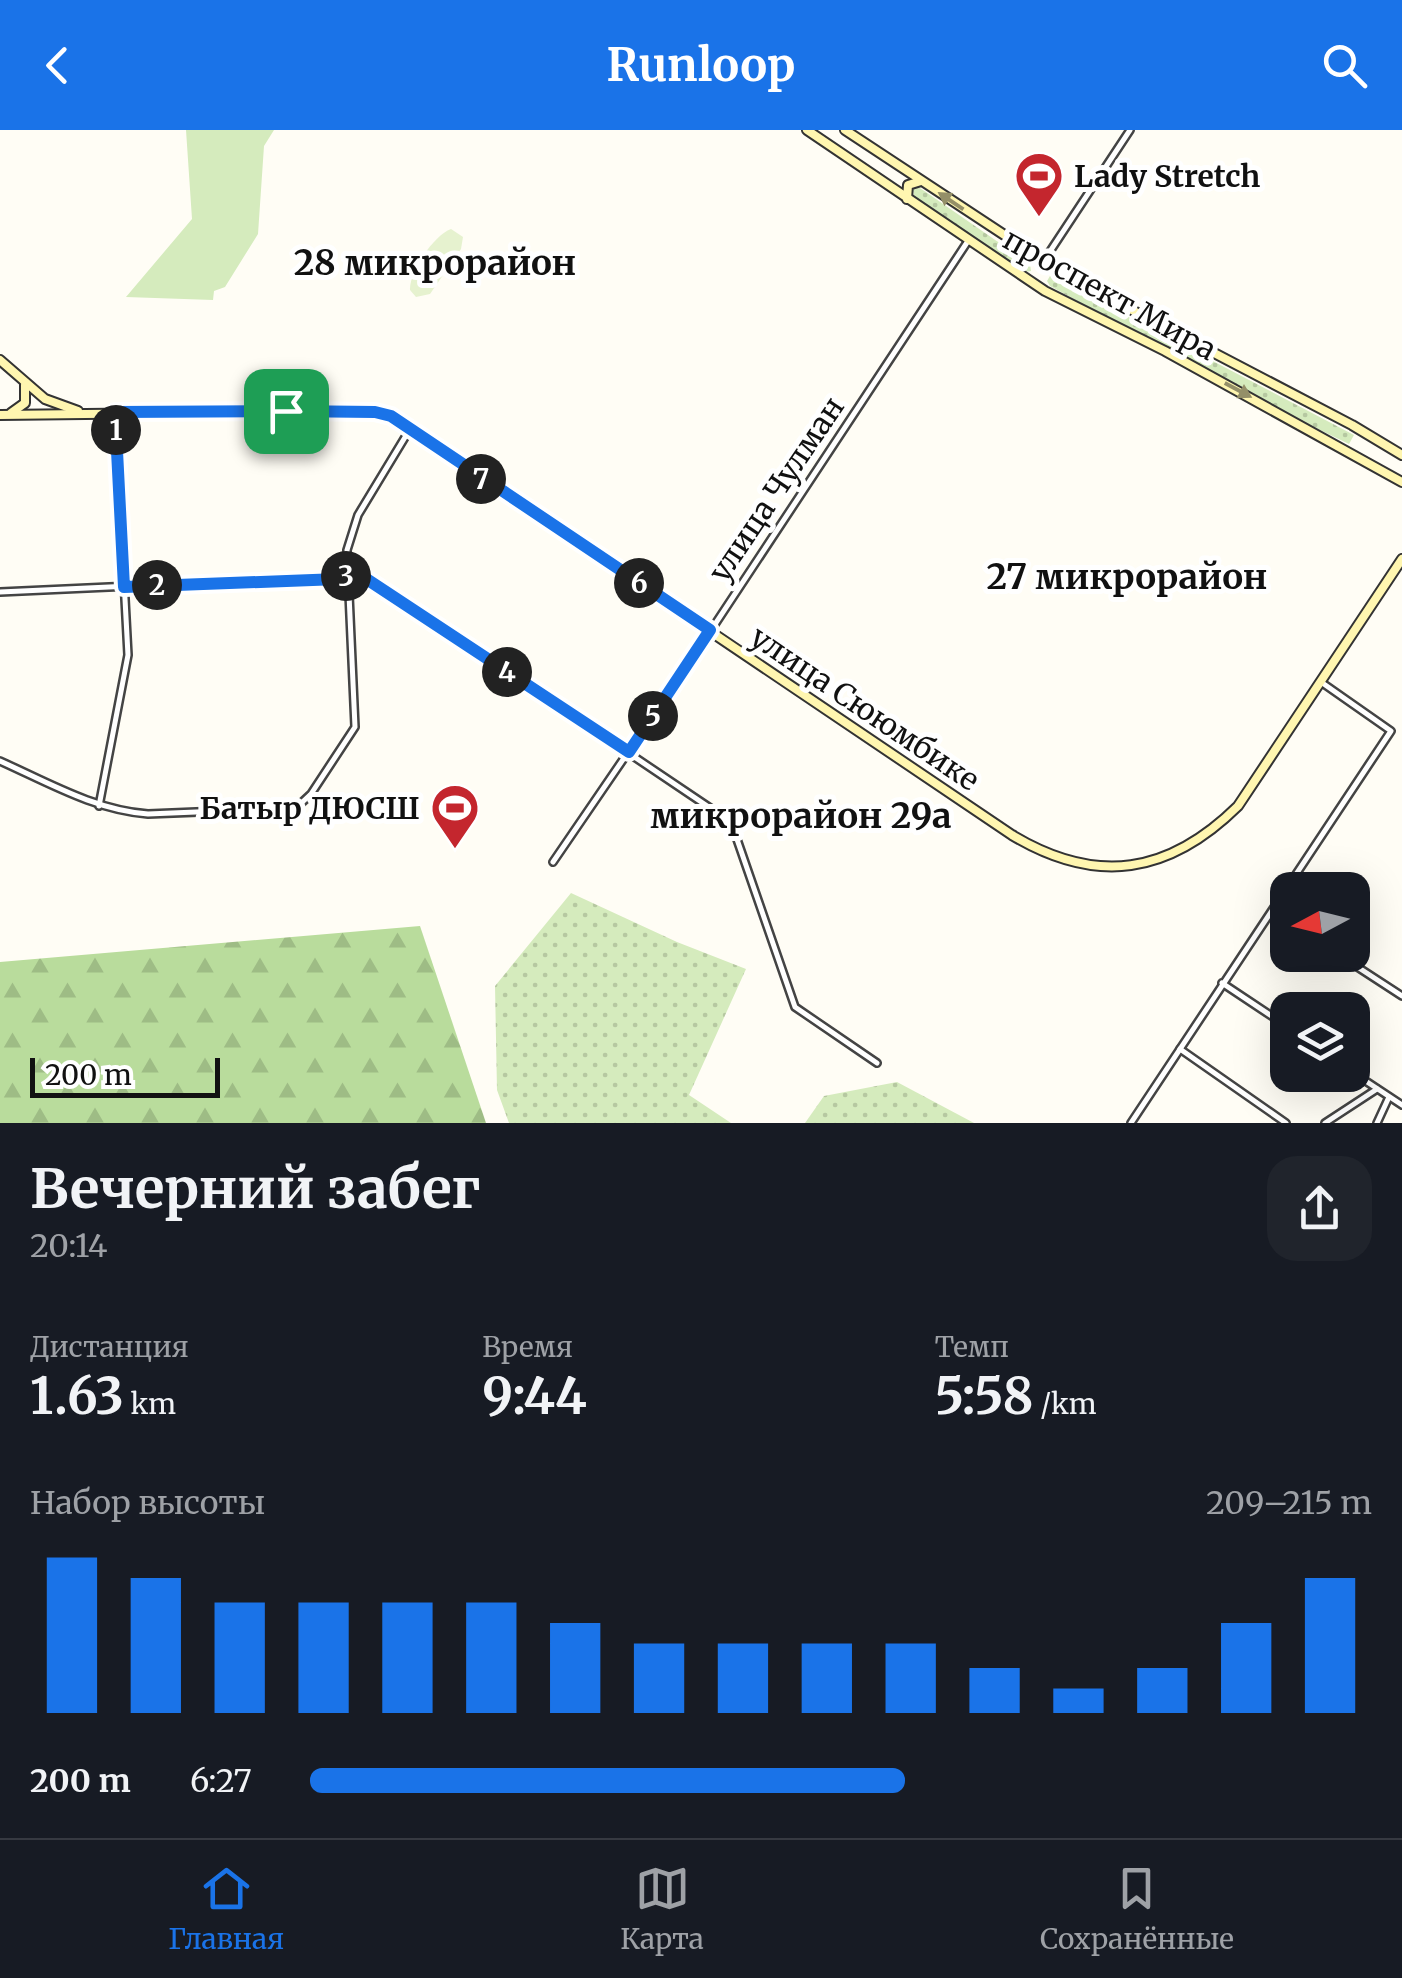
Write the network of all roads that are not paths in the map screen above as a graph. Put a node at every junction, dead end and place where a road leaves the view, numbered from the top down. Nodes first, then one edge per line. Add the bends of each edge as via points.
1 (807, 130) edge
2 (845, 130) edge
3 (1130, 130) edge
4 (921, 181) junction
5 (907, 199) junction
6 (969, 240) junction
7 (1043, 262) junction
8 (1028, 280) junction
9 (0, 360) edge
10 (23, 380) junction
11 (115, 412) junction
12 (88, 413) junction
13 (2, 415) edge
14 (410, 429) junction
15 (1376, 439) junction
16 (1402, 455) edge
17 (1364, 458) junction
18 (1402, 482) edge
19 (1402, 559) edge
20 (348, 576) junction
21 (124, 587) junction
22 (0, 592) edge
23 (710, 630) junction
24 (1322, 682) junction
25 (629, 752) junction
26 (0, 762) edge
27 (99, 806) junction
28 (553, 862) dead end
29 (1299, 872) edge
30 (1270, 916) edge
31 (1366, 972) edge
32 (1222, 983) junction
33 (1402, 996) edge
34 (1270, 1016) edge
35 (1180, 1049) junction
36 (877, 1064) dead end
37 (1370, 1084) edge
38 (1378, 1089) junction
39 (1390, 1097) junction
40 (1402, 1105) edge
41 (1131, 1123) edge
42 (1286, 1123) edge
43 (1326, 1123) edge
44 (1377, 1123) edge

1 - 5 street, проспект Мира
2 - 4 street, проспект Мира
3 - 7 street
4 - 5 street via 908,185
7 -> 4 street, проспект Мира
5 - 6 street, проспект Мира
6 - 8 street, проспект Мира
6 - 23 street, улица Чулман
7 - 8 street via 1043,276
7 - 15 street, проспект Мира
8 -> 17 street, проспект Мира
9 - 10 street
10 - 12 street via 53,404
10 - 13 street via 24,404
11 - 12 street, улица Сююмбике
11 - 14 street, улица Сююмбике via 375,412
11 - 21 street
12 - 13 street, улица Сююмбике
14 - 20 street via 358,515
14 - 23 street, улица Сююмбике
15 - 16 street, проспект Мира
15 - 17 street via 1360,445
17 - 18 street, проспект Мира
19 - 24 street, улица Сююмбике
20 - 21 street
20 - 25 street via 379,585
20 - 27 street via 355,727 296,808 148,814
21 - 22 street
21 - 27 street via 128,656
23 - 24 street, улица Сююмбике via 1012,836 1092,866 1168,856 1215,828 1238,806
23 - 25 street, улица Чулман
24 - 29 street via 1391,730
25 - 28 street, улица Чулман
25 - 36 street via 731,822 796,1007
26 - 27 street
30 - 32 street
31 - 33 street
32 - 34 street
32 - 35 street
35 - 41 street
35 - 42 street
37 - 38 street
38 - 39 street
38 - 43 street
39 - 40 street
39 - 44 street

